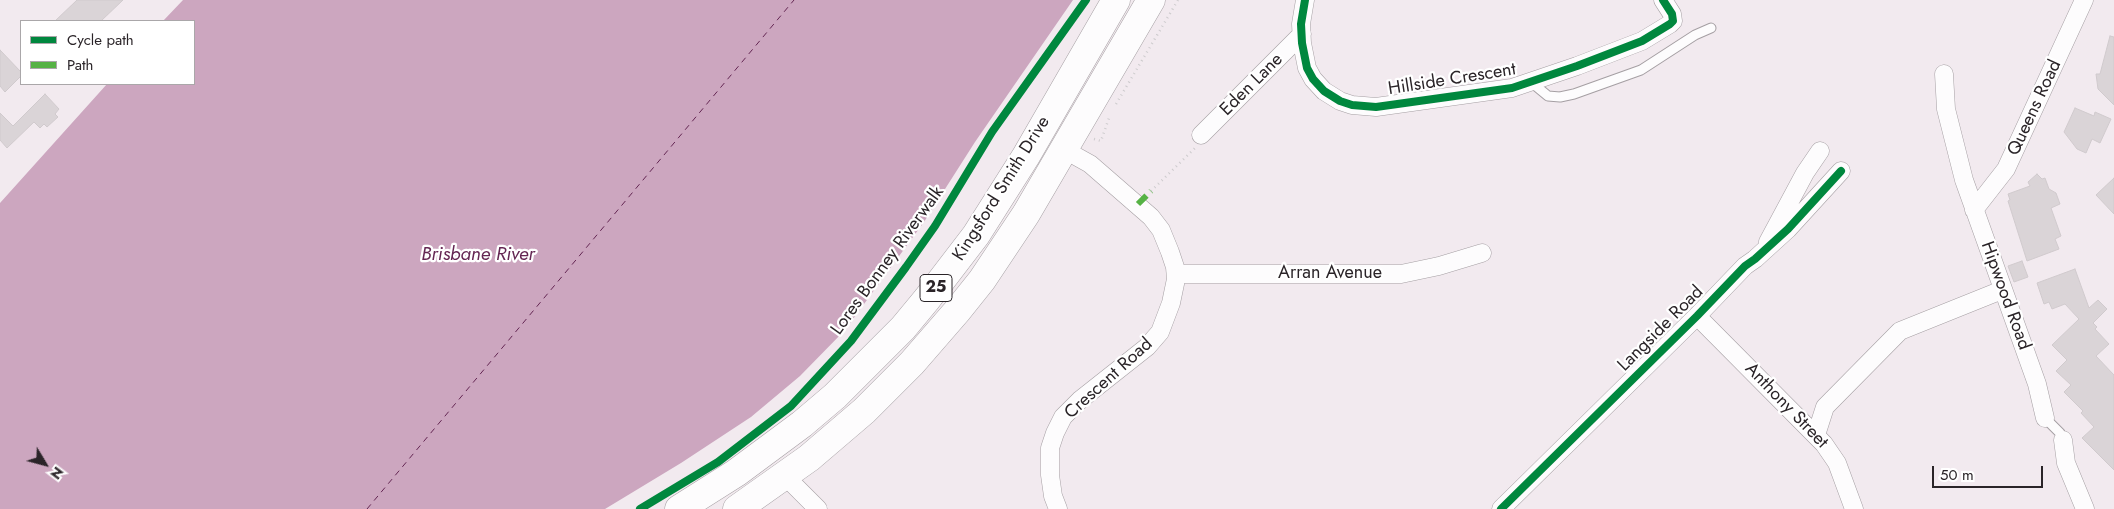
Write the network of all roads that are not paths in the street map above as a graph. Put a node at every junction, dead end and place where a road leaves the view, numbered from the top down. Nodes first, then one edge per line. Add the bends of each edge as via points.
1 (1116, 0) edge
2 (1151, 0) edge
3 (1305, 0) edge
4 (1663, 0) edge
5 (2084, 0) edge
6 (1711, 28) dead end
7 (1302, 34) junction
8 (1944, 74) dead end
9 (1532, 82) junction
10 (1200, 139) road end
11 (1063, 149) junction
12 (1820, 151) dead end
13 (1842, 171) dead end
14 (1974, 210) junction
15 (1764, 249) junction
16 (1482, 253) dead end
17 (1176, 274) junction
18 (2002, 290) junction
19 (1697, 316) junction
20 (2045, 418) joint
21 (1816, 434) junction
22 (2063, 440) joint
23 (784, 476) junction
24 (679, 509) edge
25 (737, 509) edge
26 (818, 509) edge
27 (1058, 509) edge
28 (1501, 509) edge
29 (1854, 509) edge
30 (2085, 509) edge

1 - 24 highway, Kingsford Smith Drive / 25 via 990,212 949,272 909,321 868,365 802,424 736,473
2 - 11 highway, Kingsford Smith Drive / 25
3 - 7 street, Hillside Crescent
4 - 9 street, Hillside Crescent via 1672,12 1673,21 1668,26 1634,44
5 - 14 street, Queens Road via 2006,169
6 - 9 lane, Hillside Crescent via 1642,70 1574,94 1548,96
7 - 9 street, Hillside Crescent via 1305,61 1313,79 1330,95 1352,105 1376,107 1412,103
7 - 10 street, Eden Lane
8 - 14 street, Hipwood Road via 1948,120
11 - 17 street, Crescent Road via 1090,164 1151,217 1161,230
11 - 23 highway, Kingsford Smith Drive / 25 via 999,256 934,339 864,412
12 - 15 street, Langside Road
13 - 15 street, Langside Road via 1788,229
14 - 18 street, Hipwood Road
15 - 19 street, Langside Road
16 - 17 street, Arran Avenue via 1401,274
17 - 27 street, Crescent Road via 1173,295 1160,332 1147,347 1063,417 1050,448 1050,476
18 - 20 street, Hipwood Road via 2037,384
18 - 21 street via 1900,331 1829,402 1822,412
19 - 21 street, Anthony Street
19 - 28 street, Langside Road
20 - 22 lane, Hipwood Road
21 - 29 street, Anthony Street via 1831,452
22 - 30 street, Hipwood Road via 2066,462
23 - 25 highway, Kingsford Smith Drive / 25
23 - 26 street

